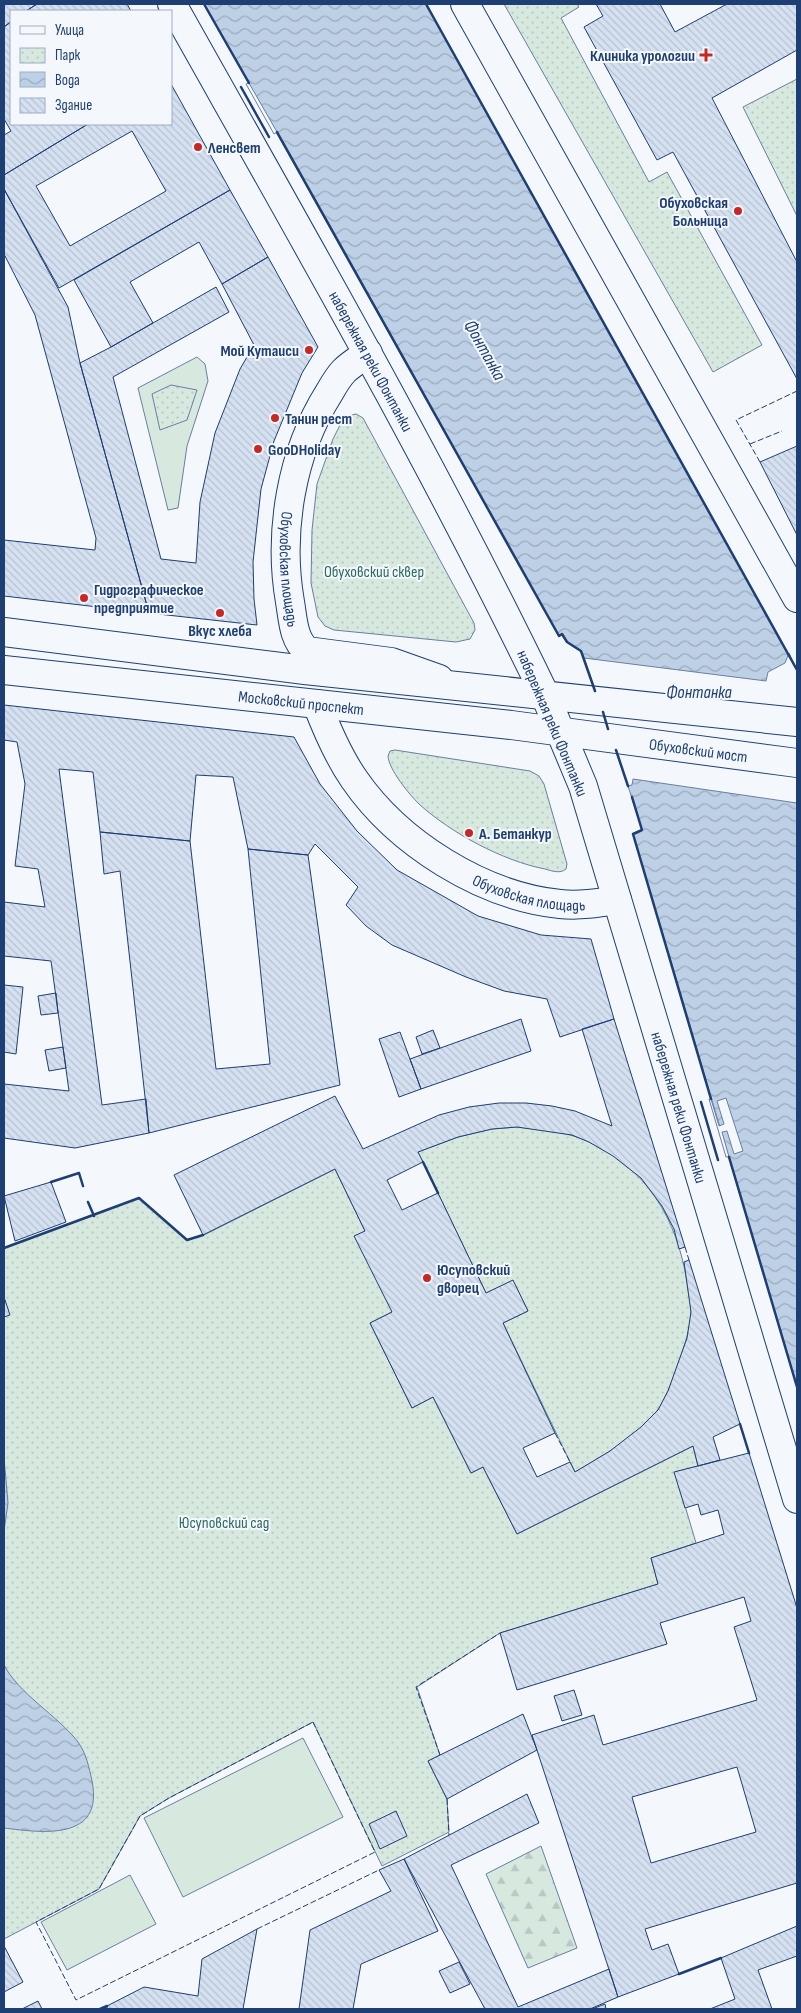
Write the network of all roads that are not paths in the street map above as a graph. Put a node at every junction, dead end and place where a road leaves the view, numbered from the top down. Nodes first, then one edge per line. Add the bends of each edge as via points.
1 (172, 4) edge
2 (465, 4) edge
3 (368, 353) junction
4 (797, 598) edge
5 (4, 632) edge
6 (4, 670) edge
7 (457, 686) junction
8 (545, 695) junction
9 (317, 704) junction
10 (797, 722) edge
11 (560, 731) junction
12 (598, 737) joint
13 (797, 763) edge
14 (617, 900) junction
15 (797, 1499) edge

1 - 3 main road, набережная реки Фонтанки
2 - 4 main road
3 - 7 main road, Обуховская площадь via 344,372 320,407 294,477 286,569 295,633 307,652 391,662
3 - 8 main road, набережная реки Фонтанки
5 - 7 main road, Московский проспект
6 - 9 main road, Московский проспект
7 - 8 main road, Московский проспект
8 - 10 main road, Московский проспект
8 - 11 main road, набережная реки Фонтанки
9 - 11 main road, Московский проспект
9 - 14 main road, Обуховская площадь via 338,754 354,780 377,809 432,855 483,883 536,900 561,904
11 - 12 main road, Московский проспект
11 - 14 main road, набережная реки Фонтанки via 583,786
12 - 13 main road, Обуховский мост
14 - 15 main road, набережная реки Фонтанки

